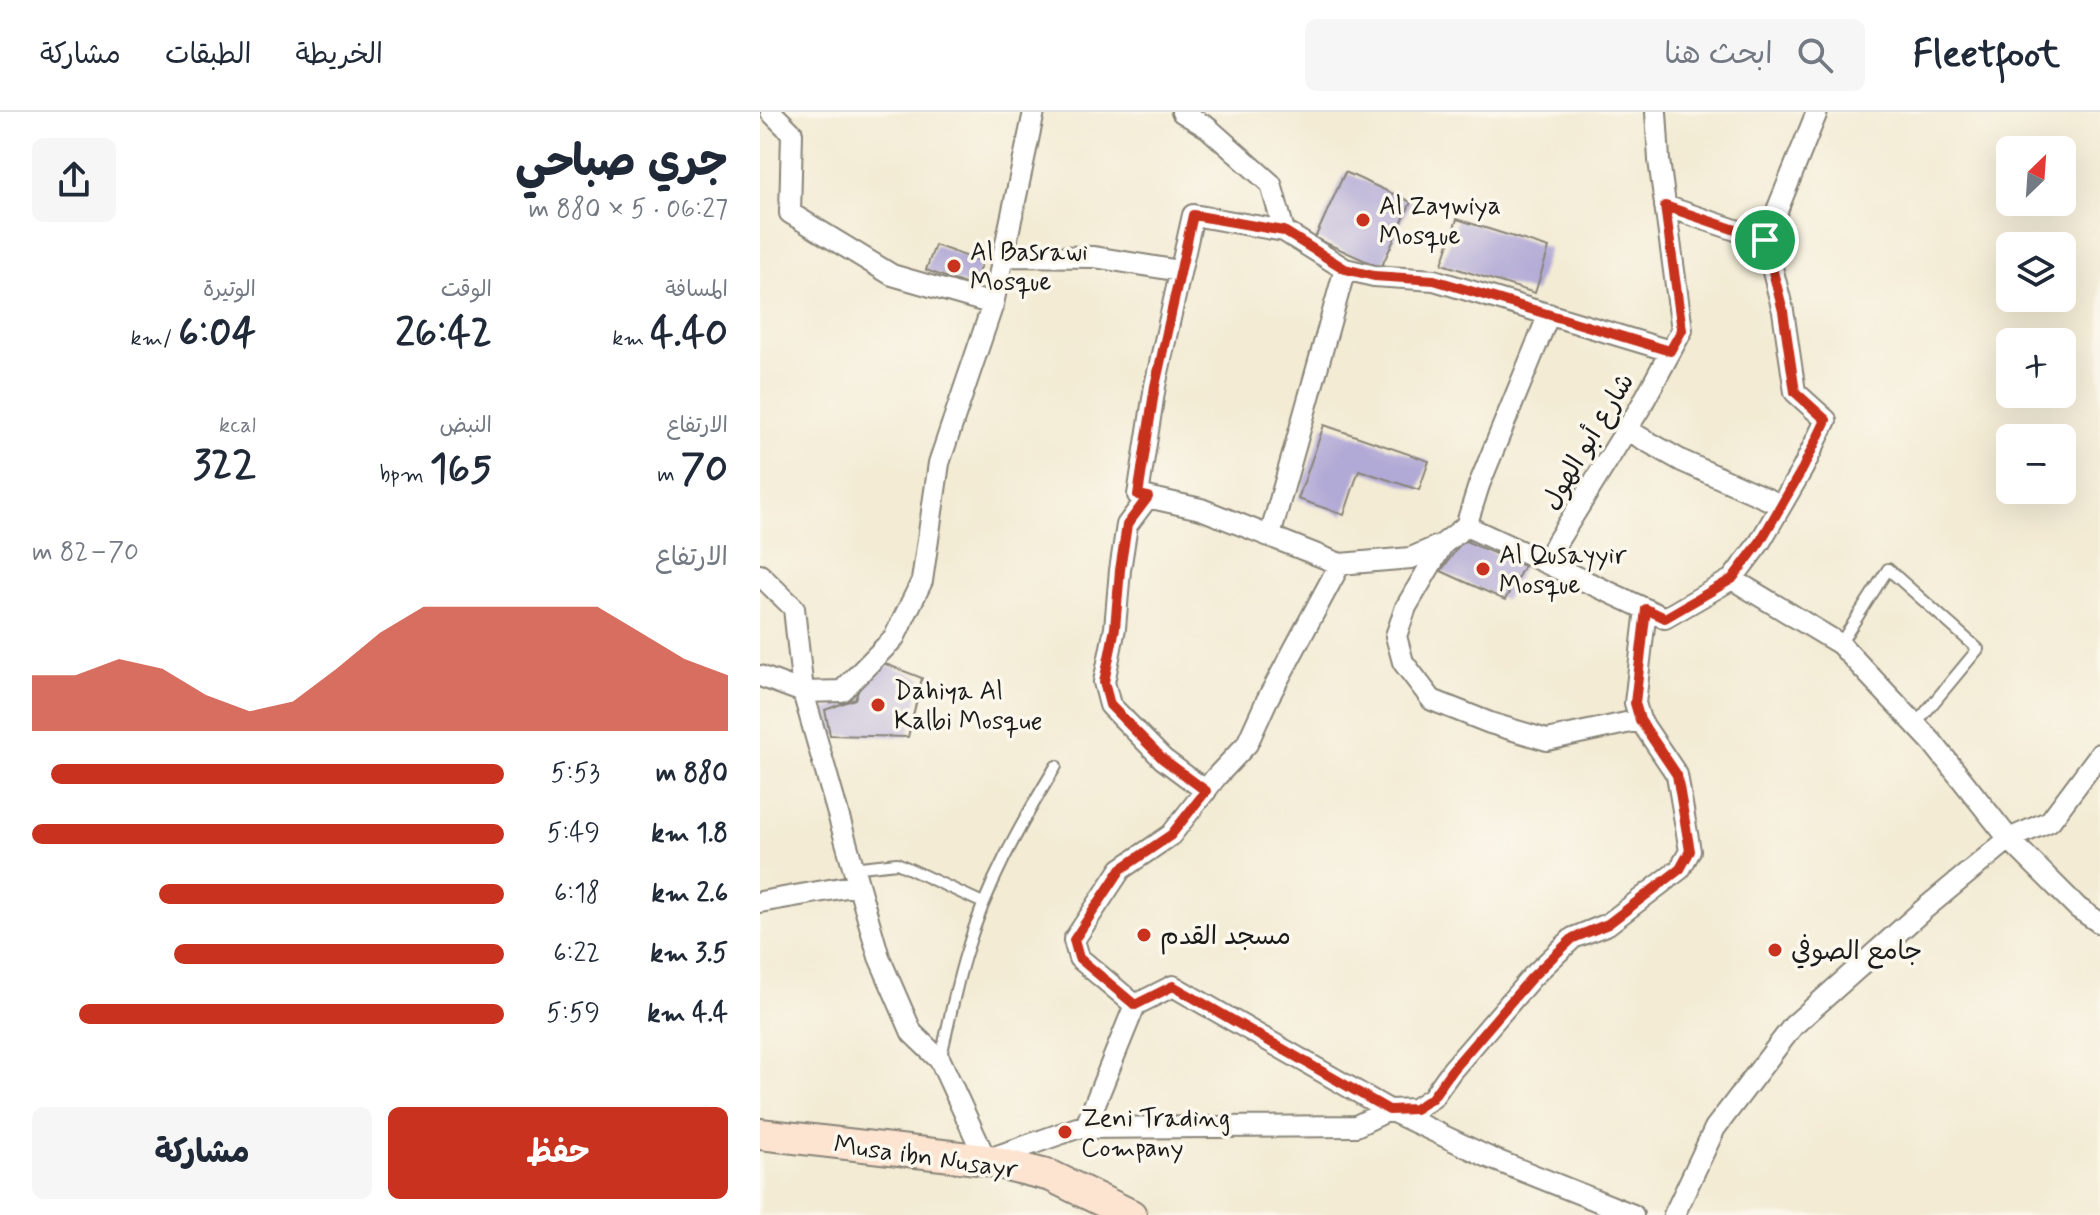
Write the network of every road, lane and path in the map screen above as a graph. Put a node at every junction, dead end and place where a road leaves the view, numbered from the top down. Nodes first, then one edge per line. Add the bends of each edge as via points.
1 (771, 112) edge
2 (1034, 112) edge
3 (1182, 112) edge
4 (1656, 112) edge
5 (1817, 112) edge
6 (1665, 206) junction
7 (1284, 231) junction
8 (1765, 240) junction
9 (1003, 256) junction
10 (1345, 269) junction
11 (1180, 271) junction
12 (993, 304) junction
13 (1549, 314) junction
14 (1670, 351) junction
15 (1627, 430) junction
16 (1148, 497) junction
17 (1781, 505) junction
18 (1466, 526) junction
19 (1270, 536) junction
20 (1443, 544) junction
21 (1545, 561) junction
22 (1340, 564) junction
23 (760, 575) edge
24 (1732, 579) junction
25 (1646, 609) junction
26 (1840, 644) junction
27 (760, 676) edge
28 (803, 692) junction
29 (1640, 720) junction
30 (1915, 725) junction
31 (2100, 754) edge
32 (1056, 766) dead end
33 (1206, 791) junction
34 (2009, 839) junction
35 (855, 877) junction
36 (760, 902) edge
37 (983, 903) junction
38 (2100, 923) edge
39 (1135, 1005) junction
40 (940, 1060) junction
41 (1389, 1110) junction
42 (1085, 1128) junction
43 (760, 1134) edge
44 (986, 1160) junction
45 (1131, 1215) edge
46 (1633, 1215) edge
47 (1674, 1215) edge

1 - 12 street via 792,133 790,213 892,275
2 - 9 street
3 - 7 street via 1271,184
4 - 6 street, شارع أبو الهول
5 - 8 street
6 - 8 street
6 - 14 street, شارع أبو الهول via 1682,330
7 - 10 street
7 - 11 street via 1193,215
8 - 17 street via 1795,392 1826,420
9 - 11 street via 1094,257
9 - 12 street
10 - 13 street via 1434,280
10 - 19 street
11 - 16 street via 1138,495
12 - 28 street via 939,463 922,581 894,638 842,691
13 - 14 street
13 - 18 street
14 - 15 street, شارع أبو الهول
15 - 17 street
15 - 21 street, شارع أبو الهول
16 - 19 street via 1201,509
16 - 33 street via 1127,525 1104,682 1110,705 1163,759
17 - 24 street
18 - 20 street
18 - 21 street
19 - 22 street
20 - 22 street via 1411,558
20 - 29 street via 1406,607 1396,636 1403,662 1432,700 1547,740
21 - 25 street
22 - 33 street via 1247,744
23 - 28 street via 794,608
24 - 25 street via 1665,618
24 - 26 street
25 - 29 street via 1635,703
26 - 30 street
26 - 30 lane via 1888,569 1978,649
27 - 28 street
28 - 35 street
29 - 41 street via 1677,775 1690,851 1680,869 1608,924 1573,938 1532,977 1432,1098 1415,1109
30 - 34 street
31 - 34 street via 2050,821
32 - 37 lane via 1023,819
33 - 39 street via 1171,835 1121,869 1074,940 1079,958
34 - 38 street
34 - 47 street via 1793,1026 1715,1128
35 - 36 street
35 - 37 lane via 897,863
35 - 40 street via 879,957 912,1033
37 - 40 lane
39 - 41 street via 1173,986
39 - 42 street
40 - 44 street
41 - 42 street via 1356,1126
41 - 46 street via 1488,1157
42 - 44 street
43 - 44 main road, Musa ibn Nusayr
44 - 45 main road, Musa ibn Nusayr via 1051,1176

